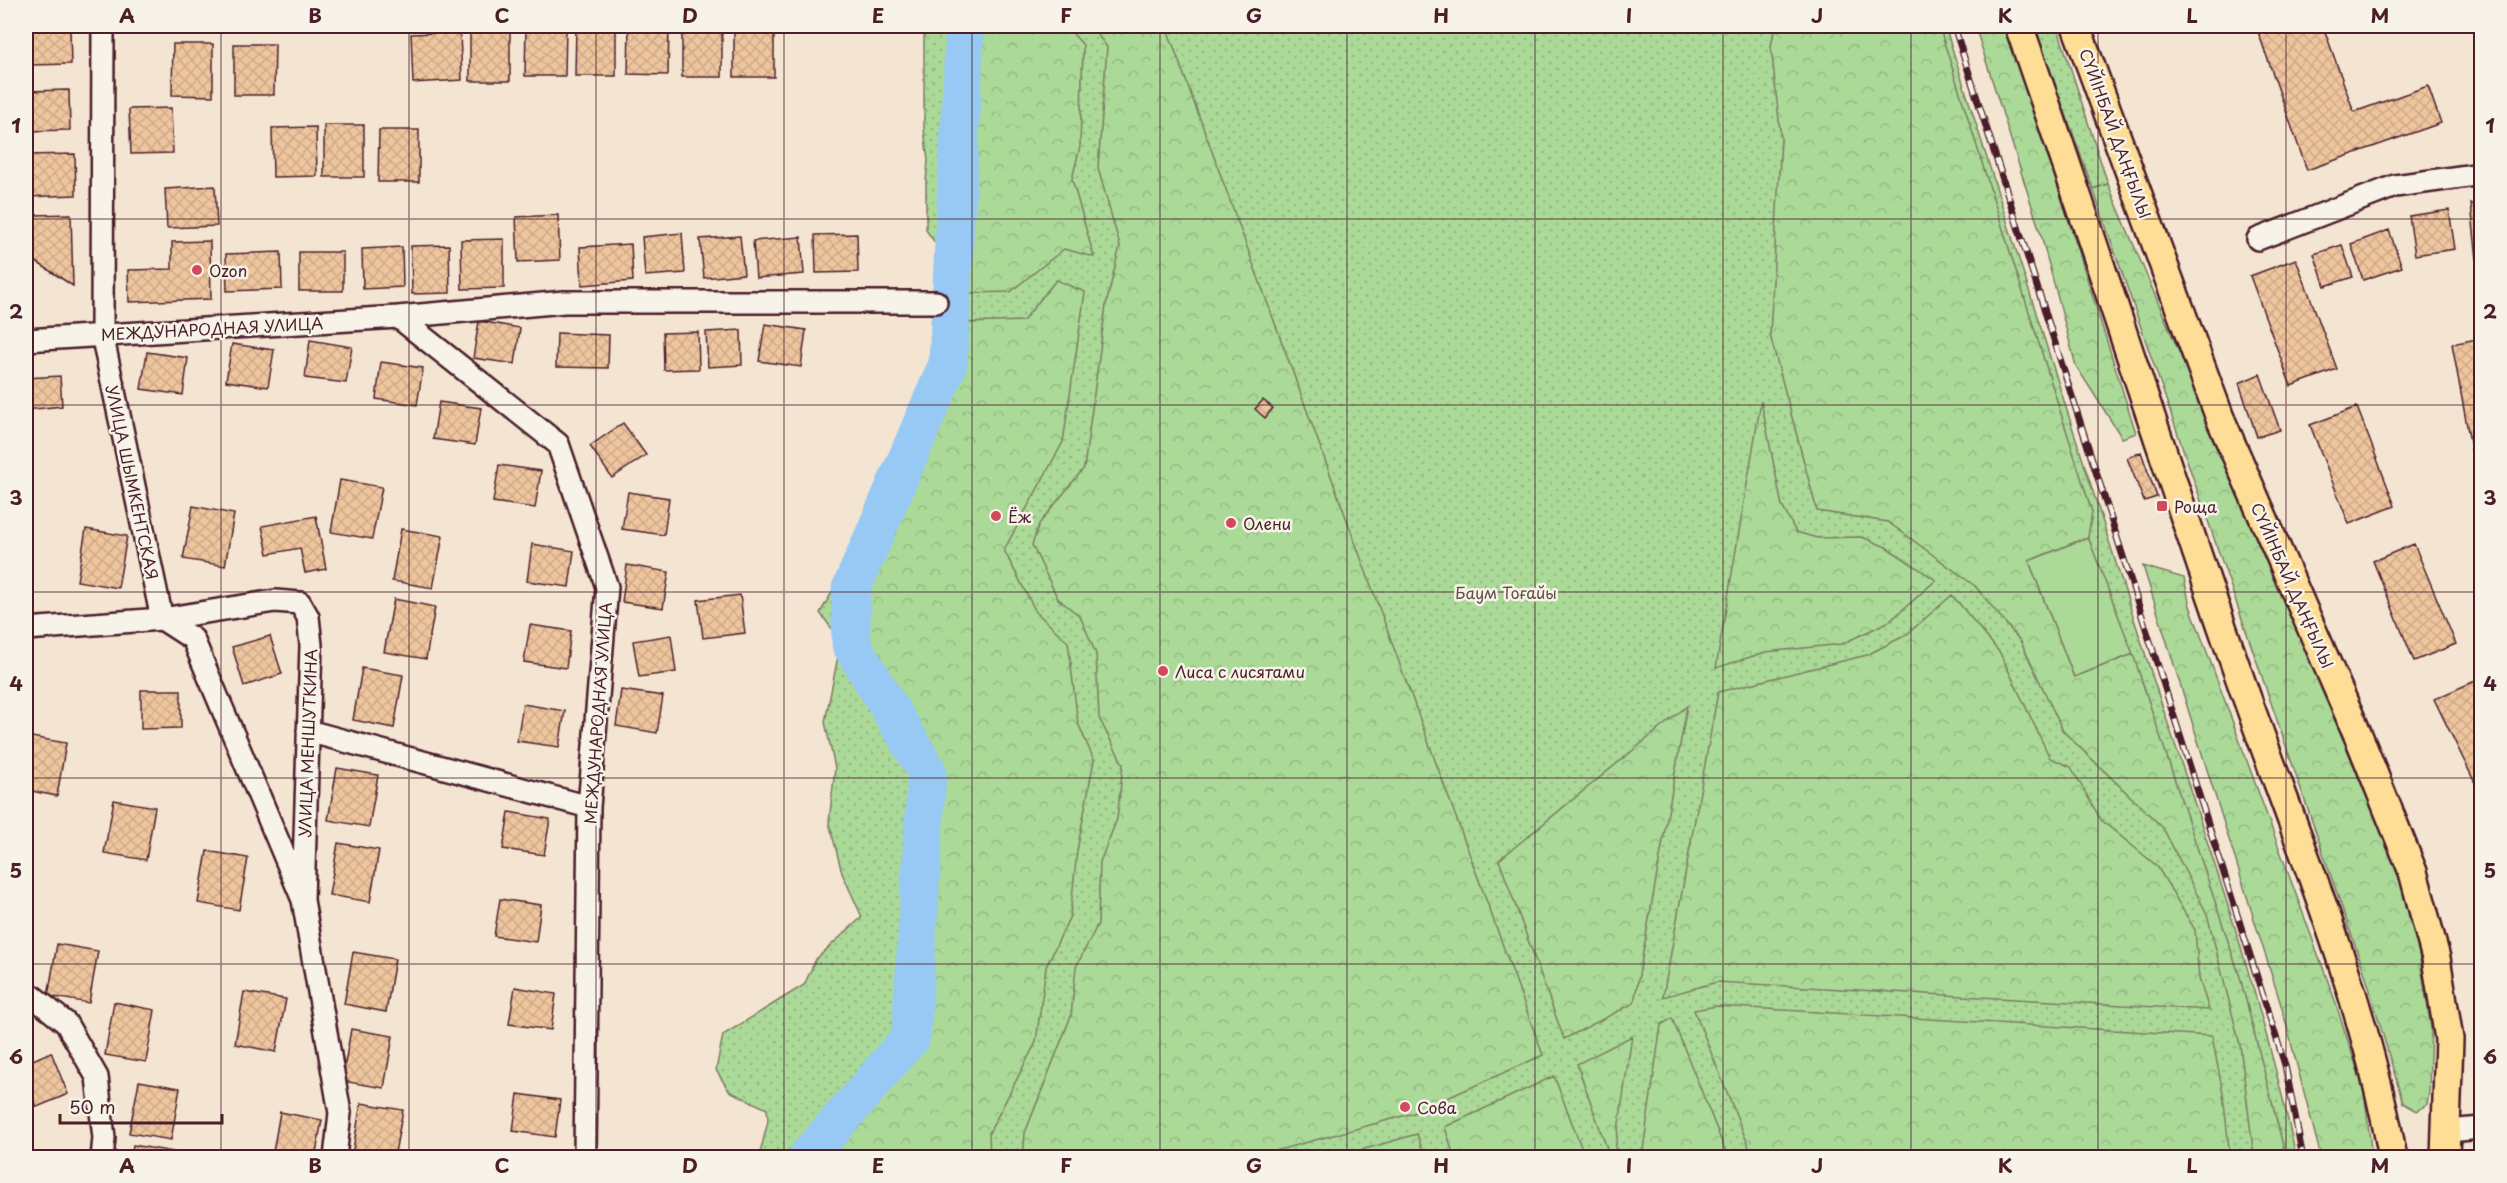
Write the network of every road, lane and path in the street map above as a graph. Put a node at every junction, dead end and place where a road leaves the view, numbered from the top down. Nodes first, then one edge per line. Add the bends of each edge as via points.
1 (103, 26) edge
2 (2019, 26) edge
3 (2076, 26) edge
4 (2481, 174) edge
5 (2258, 239) dead end
6 (936, 302) dead end
7 (398, 317) junction
8 (102, 334) junction
9 (26, 340) edge
10 (162, 619) junction
11 (26, 629) edge
12 (308, 731) junction
13 (589, 807) junction
14 (303, 900) junction
15 (26, 991) edge
16 (2481, 1128) edge
17 (2446, 1144) edge
18 (102, 1158) edge
19 (335, 1158) edge
20 (585, 1158) edge
21 (2393, 1158) edge

1 - 8 street, УЛИЦА ШЫМКЕНТСКАЯ
2 - 21 main road via 2184,517 2352,990 2383,1101
3 - 17 main road, СҮЙІНБАЙ ДАҢҒЫЛЫ via 2220,418 2413,872 2436,958 2448,1039
4 - 5 street via 2395,186
6 - 7 street, МЕЖДУНАРОДНАЯ УЛИЦА via 564,302
7 - 8 street, МЕЖДУНАРОДНАЯ УЛИЦА
7 - 13 street, МЕЖДУНАРОДНАЯ УЛИЦА via 558,444 607,587
8 - 9 street, МЕЖДУНАРОДНАЯ УЛИЦА
8 - 10 street, УЛИЦА ШЫМКЕНТСКАЯ
10 - 11 street, УЛИЦА МЕНШУТКИНА
10 - 12 street, УЛИЦА МЕНШУТКИНА via 275,601 300,603 308,617 311,645
10 - 14 street via 193,639
12 - 13 street
12 - 14 street, УЛИЦА МЕНШУТКИНА
13 - 20 street, МЕЖДУНАРОДНАЯ УЛИЦА
14 - 19 street, УЛИЦА МЕНШУТКИНА via 340,1113
15 - 18 street via 66,1023 97,1077 104,1138
16 - 17 street

